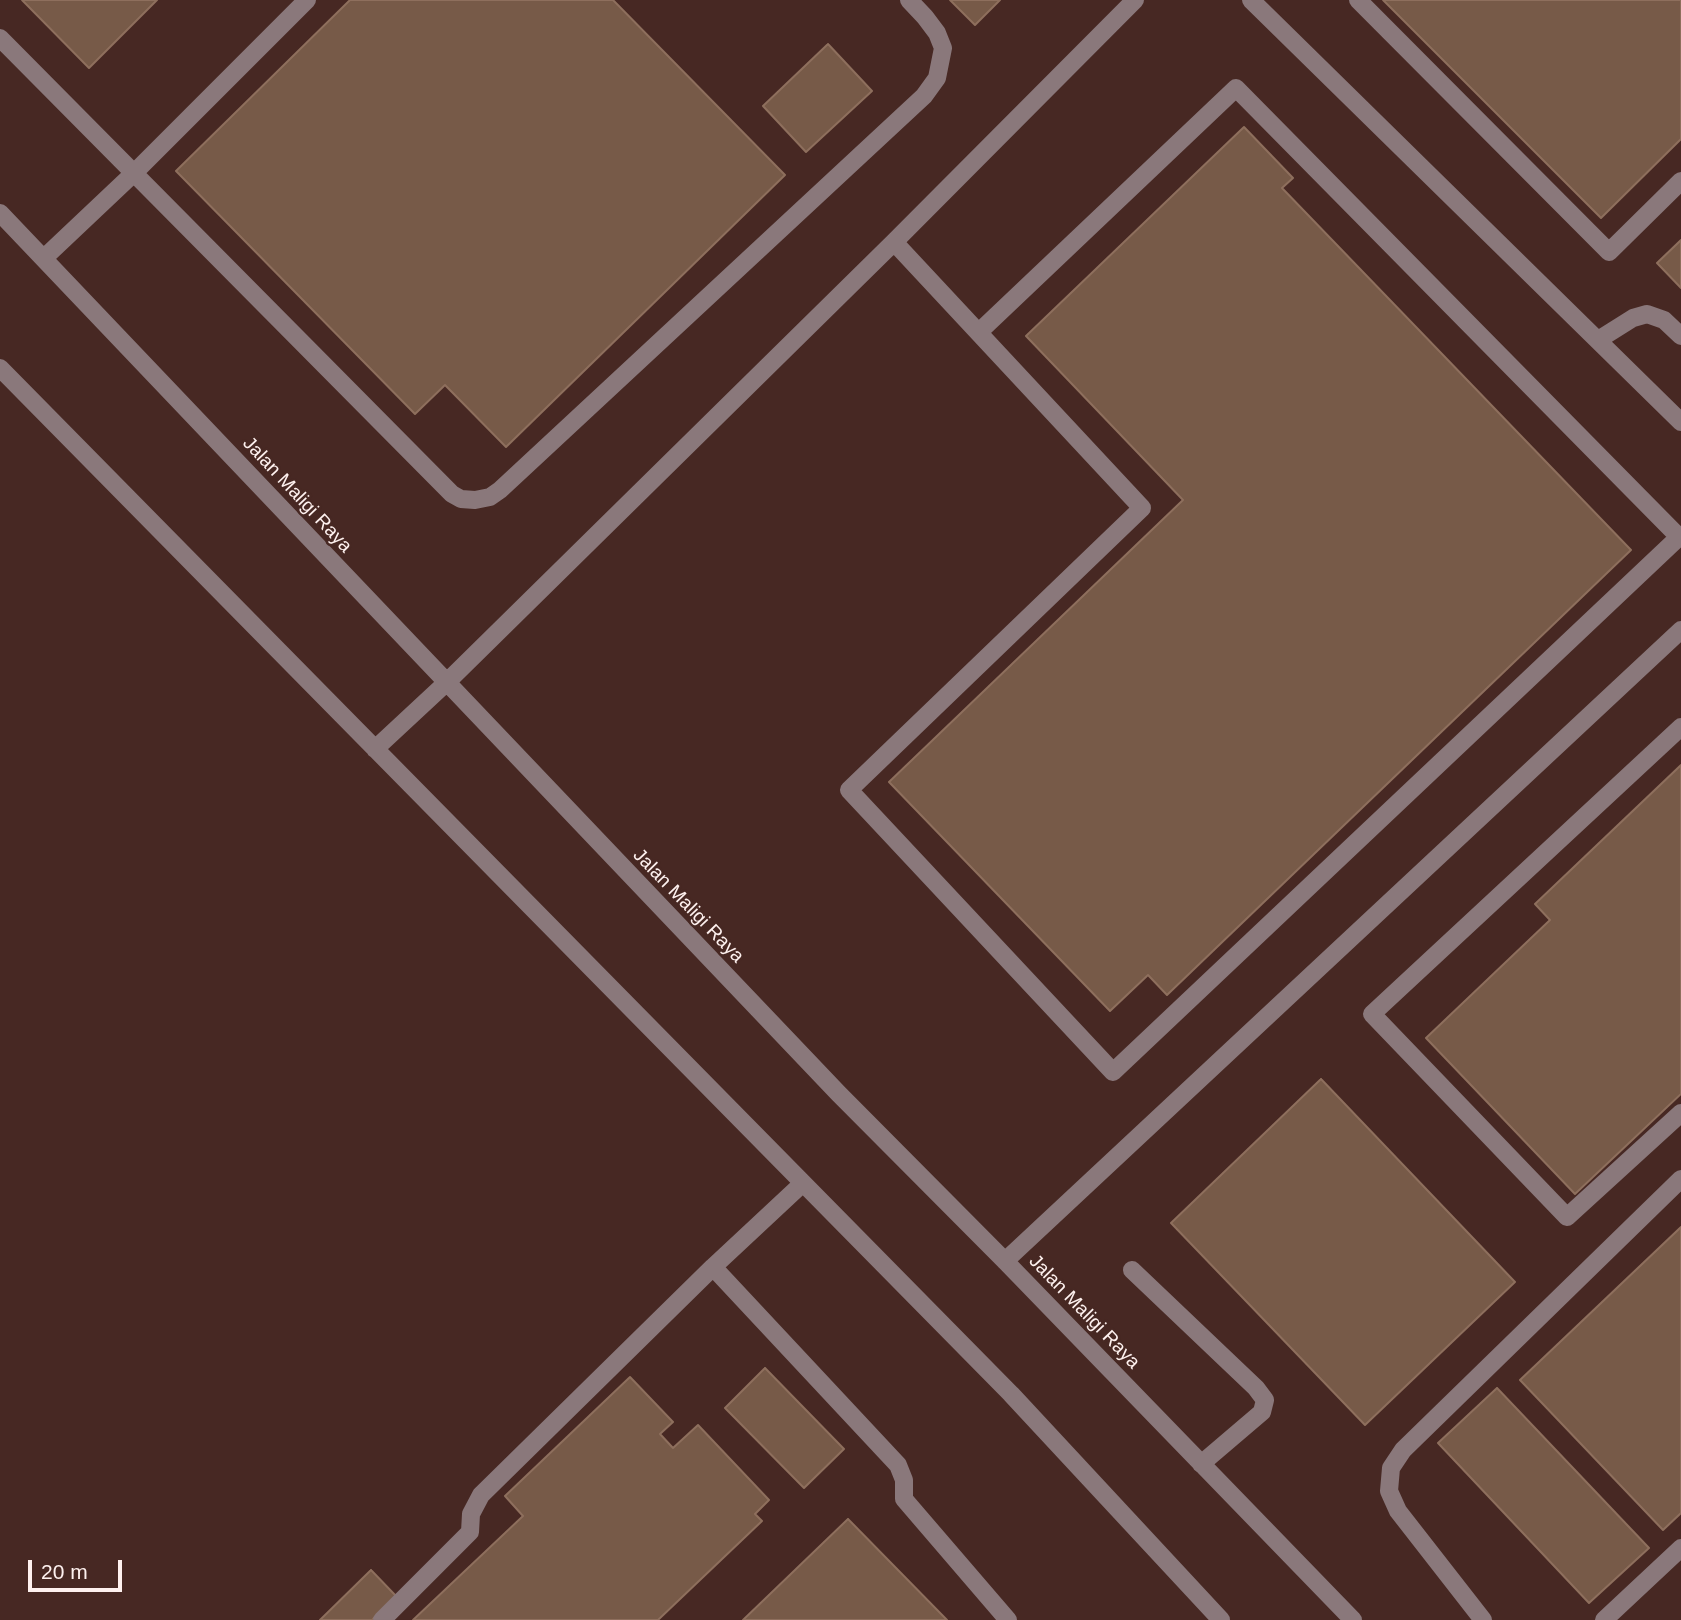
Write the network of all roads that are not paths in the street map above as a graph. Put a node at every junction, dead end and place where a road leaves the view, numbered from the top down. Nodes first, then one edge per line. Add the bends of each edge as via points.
1 (307, 0) edge
2 (909, 0) edge
3 (1135, 0) edge
4 (1251, 0) edge
5 (1358, 0) edge
6 (0, 38) edge
7 (135, 172) junction
8 (1681, 181) edge
9 (0, 213) edge
10 (894, 242) junction
11 (44, 258) junction
12 (979, 332) junction
13 (1681, 336) edge
14 (1598, 340) junction
15 (0, 368) edge
16 (1681, 422) edge
17 (1681, 629) edge
18 (446, 683) junction
19 (1681, 727) edge
20 (375, 749) junction
21 (1681, 1113) edge
22 (1681, 1179) edge
23 (803, 1183) junction
24 (1005, 1261) junction
25 (713, 1267) junction
26 (1132, 1270) dead end
27 (1201, 1464) junction
28 (1681, 1548) edge
29 (382, 1620) edge
30 (1008, 1620) edge
31 (1221, 1620) edge
32 (1353, 1620) edge
33 (1483, 1620) edge
34 (1604, 1620) edge

1 - 7 street
2 - 7 street via 925,16 943,48 937,78 924,96 490,497 461,499 452,494
3 - 10 street
4 - 14 street
5 - 8 street via 1609,252
6 - 7 street
7 - 11 street
9 - 11 street, Jalan Maligi Raya
10 - 12 street
10 - 18 street
11 - 18 street, Jalan Maligi Raya
12 - 12 street via 1236,88 1679,537 1114,1072 849,790 1142,508
13 - 14 street via 1664,320 1647,314
14 - 16 street
15 - 20 street
17 - 24 street
18 - 20 street
18 - 24 street, Jalan Maligi Raya
19 - 21 street via 1372,1014 1567,1217
20 - 23 street
22 - 33 street via 1403,1450 1391,1468 1389,1491 1398,1511
23 - 25 street
23 - 31 street via 1011,1394
24 - 27 street, Jalan Maligi Raya
25 - 29 street via 481,1495 471,1514 470,1532
25 - 30 street via 898,1465 904,1499
26 - 27 street via 1265,1399 1262,1412
27 - 32 street, Jalan Maligi Raya
28 - 34 street

